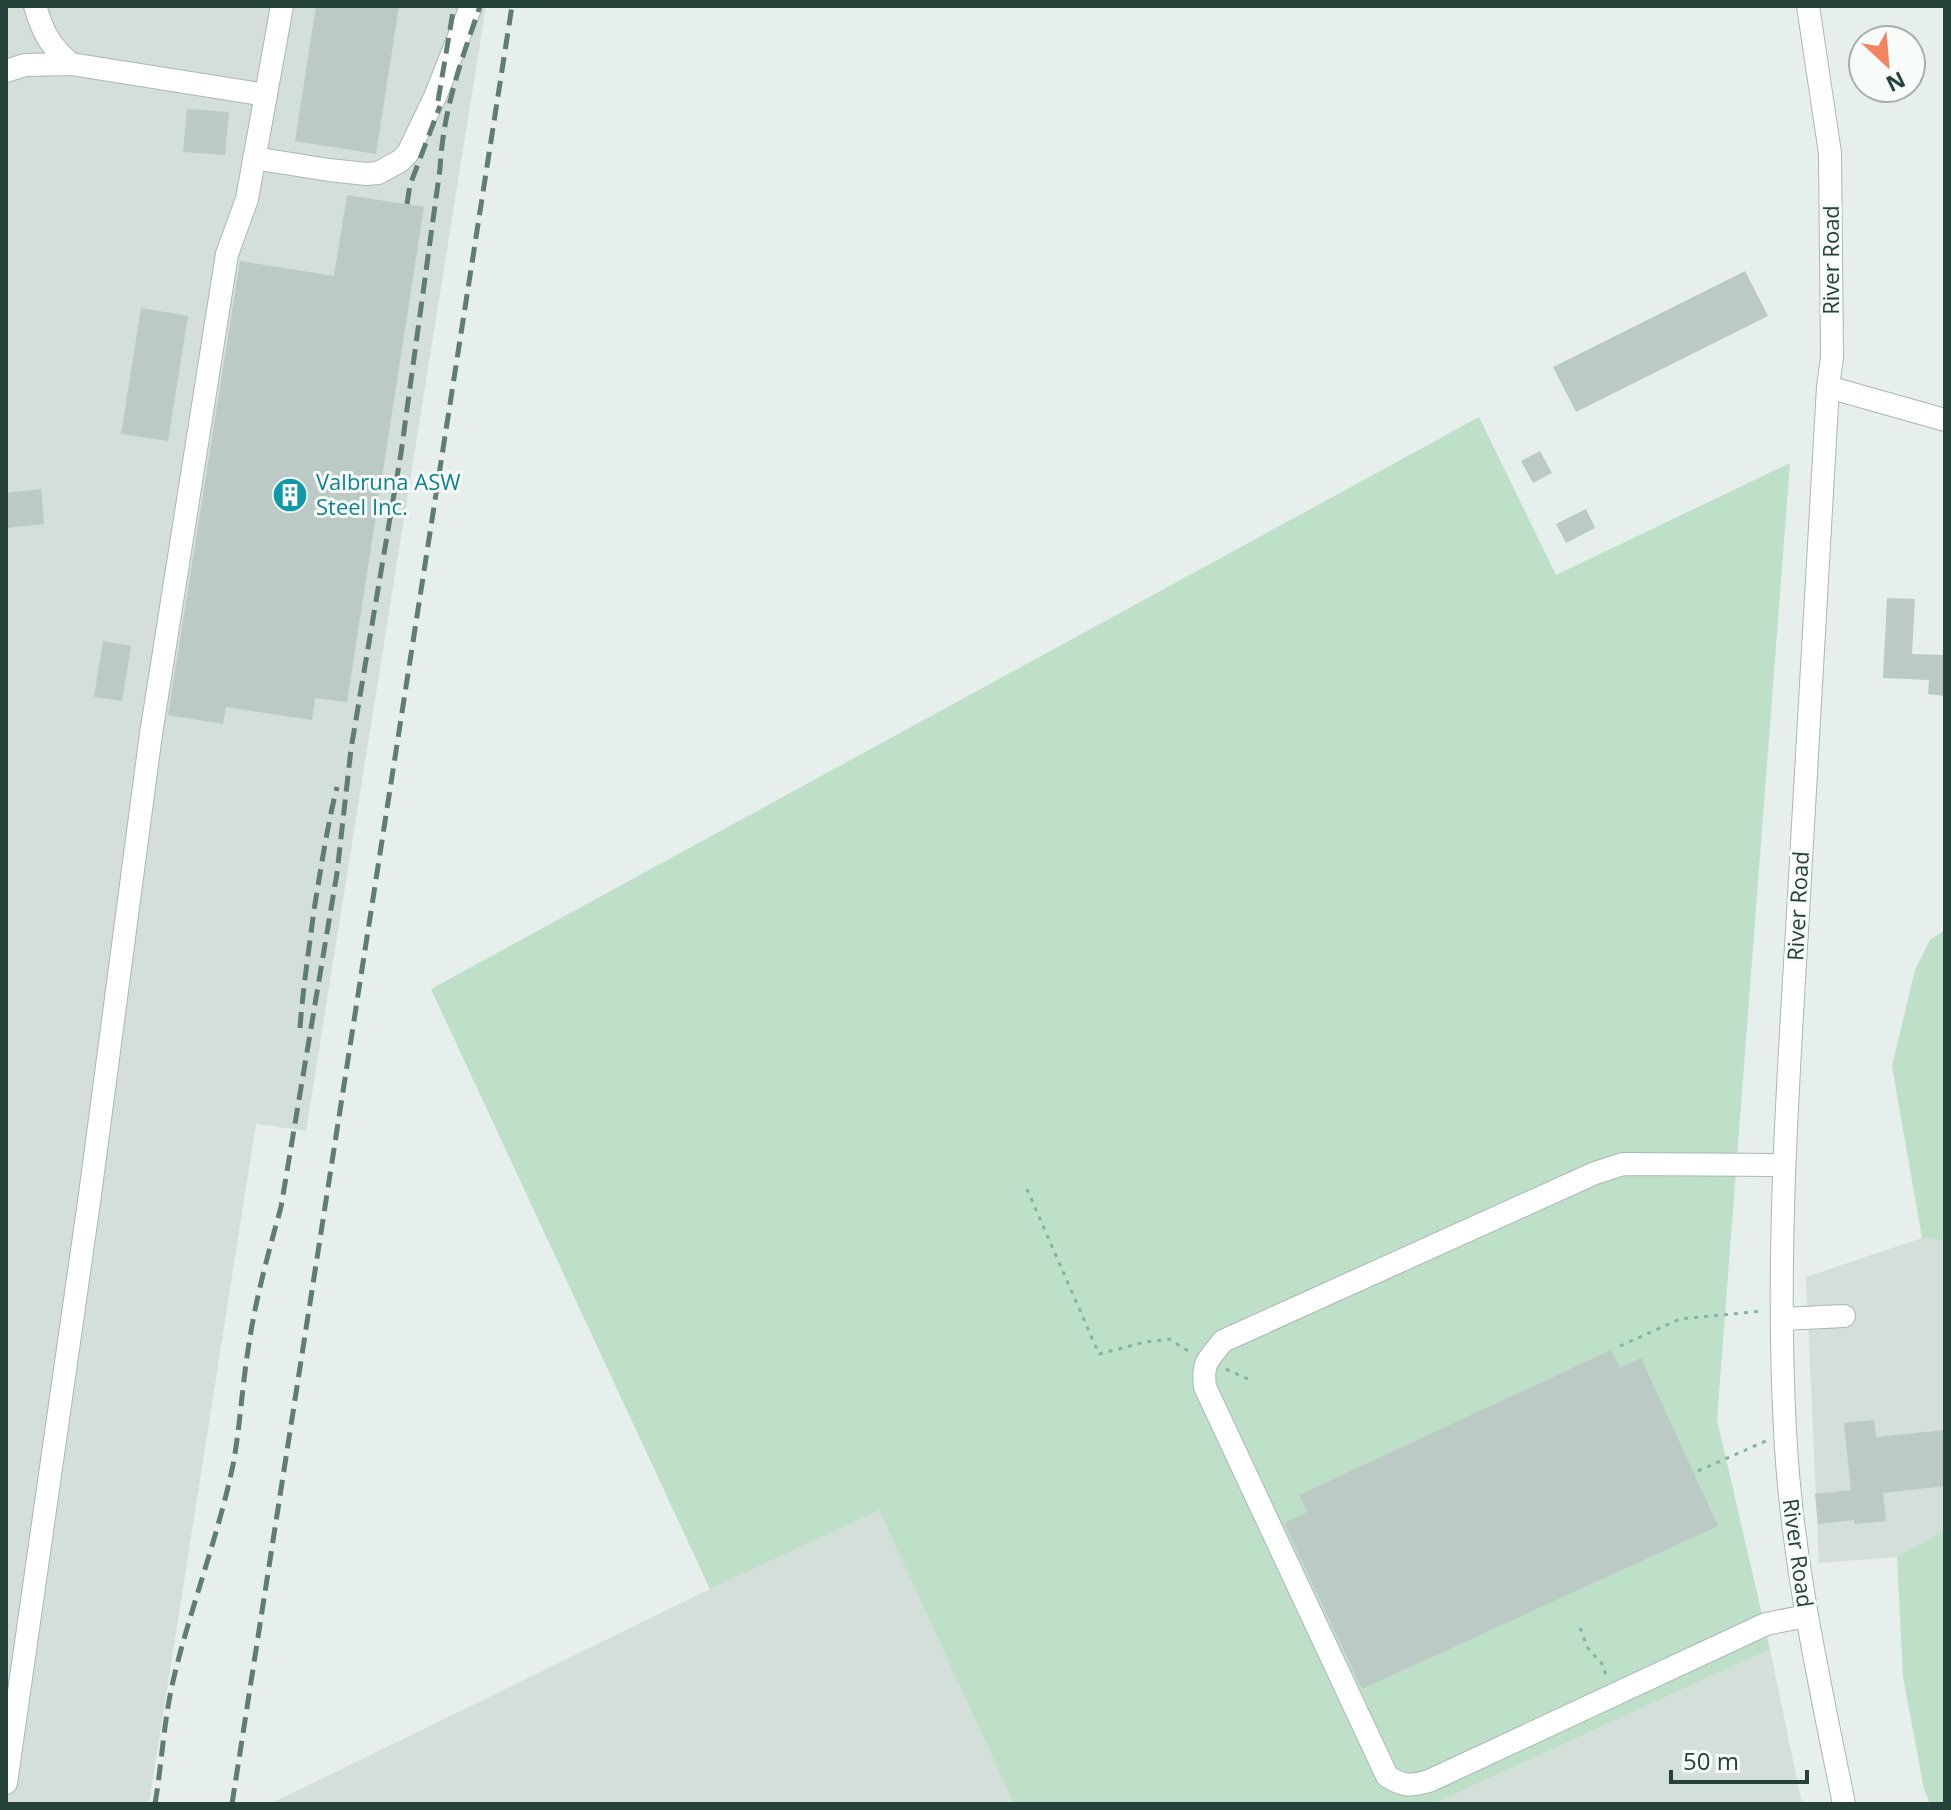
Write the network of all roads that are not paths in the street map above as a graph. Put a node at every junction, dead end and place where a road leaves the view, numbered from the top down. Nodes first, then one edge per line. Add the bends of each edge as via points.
1 (35, 6) edge
2 (282, 6) edge
3 (471, 6) edge
4 (1808, 6) edge
5 (71, 64) junction
6 (6, 71) edge
7 (266, 95) junction
8 (254, 158) junction
9 (1828, 387) junction
10 (1945, 420) edge
11 (1783, 1165) junction
12 (1782, 1314) junction
13 (1844, 1316) dead end
14 (1806, 1616) junction
15 (6, 1783) edge
16 (1844, 1804) edge

1 - 5 street via 44,33
2 - 7 street
3 - 8 street via 435,97 400,161 366,174
4 - 9 street, River Road via 1830,153
5 - 6 street
5 - 7 street
7 - 8 street
8 - 15 street via 247,199 227,254 151,734
9 - 10 street
9 - 11 street, River Road
11 - 12 street, River Road
11 - 14 street via 1623,1164 1595,1173 1223,1341 1203,1371 1205,1387 1387,1776 1398,1783 1429,1781 1766,1624
12 - 13 street
12 - 14 street, River Road via 1785,1432
14 - 16 street, River Road

